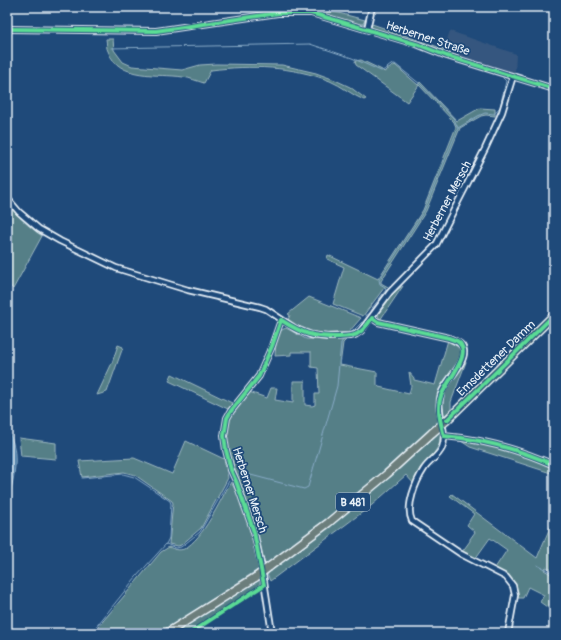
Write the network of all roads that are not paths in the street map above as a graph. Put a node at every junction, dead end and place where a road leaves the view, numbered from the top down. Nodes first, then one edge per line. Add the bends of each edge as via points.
1 (372, 7) edge
2 (7, 29) edge
3 (367, 29) junction
4 (513, 76) junction
5 (554, 89) edge
6 (7, 198) edge
7 (554, 315) edge
8 (372, 318) junction
9 (281, 320) junction
10 (444, 436) junction
11 (554, 465) edge
12 (167, 633) edge
13 (272, 633) edge
14 (508, 633) edge

1 - 3 street, Herberner Straße
2 - 3 street, Herberner Straße via 156,31 298,12 311,13
3 - 4 street, Herberner Straße
4 - 5 street, Herberner Straße
4 - 8 street, Herberner Mersch via 502,112 436,245 390,292
6 - 9 street, Herberner Mersch via 39,229 116,268 188,290 260,307
7 - 12 main road, Emsdettener Damm / B 481, bridge via 447,420 334,518 256,576
8 - 9 street, Herberner Mersch via 361,332 355,335 327,337 311,336
8 - 10 street via 378,322 449,338 461,345 463,356 443,389 440,399 439,414
9 - 13 street, Herberner Mersch via 259,376 230,411 224,436 231,470 254,532
10 - 11 street via 508,449
10 - 14 street via 442,448 420,475 411,498 409,515 412,520 461,554 506,577 513,586 515,595

